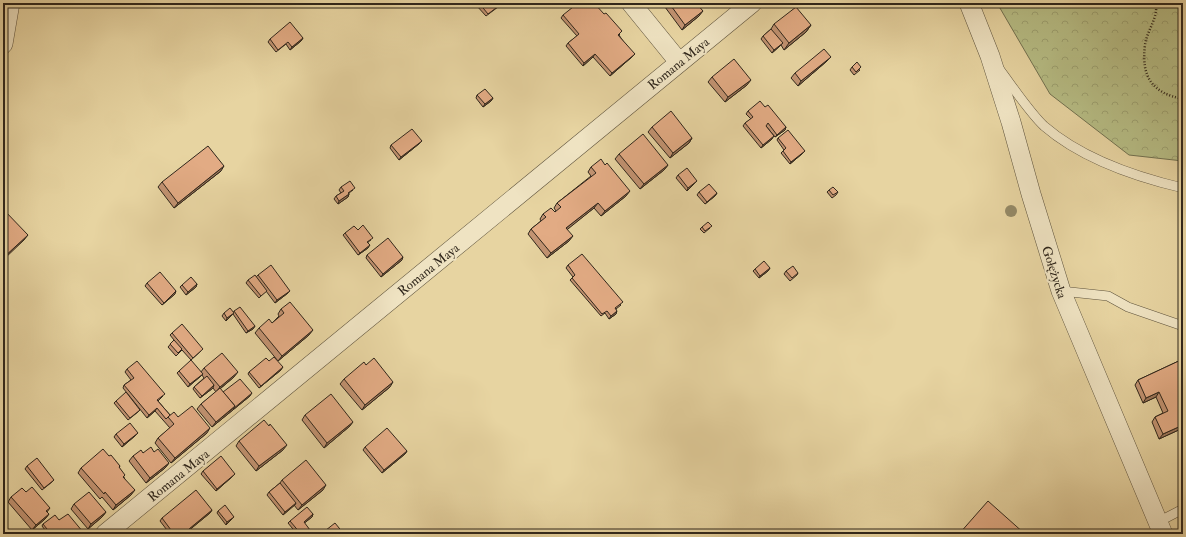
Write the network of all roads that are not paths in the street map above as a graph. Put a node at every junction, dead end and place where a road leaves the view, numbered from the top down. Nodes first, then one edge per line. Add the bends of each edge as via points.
1 (10, 3) edge
2 (631, 3) edge
3 (752, 3) edge
4 (969, 3) edge
5 (3, 44) edge
6 (990, 56) junction
7 (679, 62) junction
8 (1183, 188) edge
9 (1061, 291) junction
10 (1183, 326) edge
11 (1183, 509) edge
12 (1160, 528) edge
13 (105, 534) edge

1 - 5 street
2 - 7 street
3 - 7 street, Romana Maya
4 - 6 street, Gołężycka
6 - 8 lane via 1043,125 1061,138 1124,171
6 - 9 street, Gołężycka
7 - 13 street, Romana Maya
9 - 10 lane via 1108,296 1128,307
9 - 12 street, Gołężycka
11 - 12 lane

